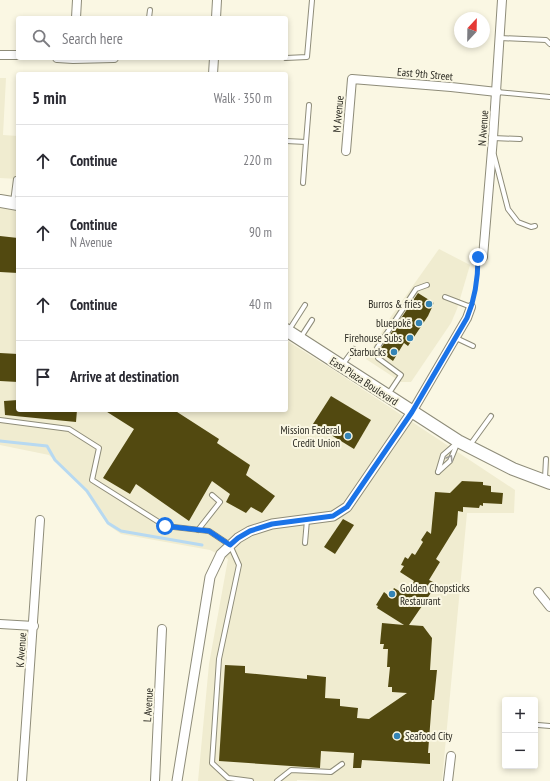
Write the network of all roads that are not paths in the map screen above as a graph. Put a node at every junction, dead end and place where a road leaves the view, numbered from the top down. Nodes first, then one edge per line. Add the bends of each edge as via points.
1 (77, 0) edge
2 (217, 0) edge
3 (312, 0) edge
4 (502, 0) edge
5 (150, 10) dead end
6 (76, 16) edge
7 (149, 16) edge
8 (216, 16) edge
9 (500, 38) junction
10 (550, 44) edge
11 (0, 54) edge
12 (16, 55) edge
13 (288, 58) edge
14 (214, 60) edge
15 (213, 72) edge
16 (352, 79) joint
17 (496, 92) junction
18 (550, 98) edge
19 (309, 105) dead end
20 (493, 138) junction
21 (520, 139) dead end
22 (288, 141) edge
23 (306, 142) junction
24 (346, 151) dead end
25 (492, 151) junction
26 (16, 179) dead end
27 (303, 183) dead end
28 (0, 201) edge
29 (15, 203) edge
30 (535, 226) dead end
31 (483, 257) road end
32 (427, 285) dead end
33 (445, 297) dead end
34 (305, 305) dead end
35 (472, 307) joint
36 (312, 320) dead end
37 (288, 330) edge
38 (288, 332) edge
39 (456, 338) junction
40 (299, 339) junction
41 (473, 346) dead end
42 (354, 349) dead end
43 (342, 366) junction
44 (387, 396) junction
45 (412, 412) junction
46 (490, 416) dead end
47 (0, 420) edge
48 (463, 444) junction
49 (546, 459) dead end
50 (547, 482) edge
51 (212, 495) dead end
52 (40, 520) dead end
53 (307, 520) junction
54 (198, 530) junction
55 (305, 543) dead end
56 (230, 545) junction
57 (538, 592) dead end
58 (550, 607) edge
59 (0, 624) edge
60 (34, 626) junction
61 (162, 629) dead end
62 (538, 725) dead end
63 (550, 726) edge
64 (450, 756) dead end
65 (342, 764) dead end
66 (22, 781) edge
67 (155, 781) edge
68 (177, 781) edge
69 (251, 781) edge
70 (277, 781) edge
71 (448, 781) edge

1 - 6 street
2 - 8 street
3 - 13 lane via 307,57
4 - 9 street, N Avenue
5 - 7 lane
9 - 10 lane via 546,40
9 - 17 street, N Avenue
11 - 12 street
14 - 15 street
16 - 17 street, East 9th Street
16 - 24 street, M Avenue
17 - 18 lane
17 - 20 street, N Avenue
19 - 23 lane
20 - 21 lane
20 - 25 street, N Avenue
22 - 23 lane
23 - 27 lane
25 - 30 lane via 508,209 518,222
25 - 31 street, N Avenue
26 - 29 lane
28 - 29 main road
32 - 44 lane via 416,288 377,348 378,358 401,375
33 - 35 lane
34 - 37 lane
35 - 39 street
36 - 40 lane
38 - 40 main road, East Plaza Boulevard
39 - 41 lane
39 - 45 street
40 - 43 main road, East Plaza Boulevard
42 - 43 lane
43 - 44 main road, East Plaza Boulevard
44 - 45 main road, East Plaza Boulevard
45 - 48 main road, East Plaza Boulevard
45 - 53 street via 347,507 333,516
46 - 48 lane
47 - 54 lane via 69,429 99,448 92,480 165,526
48 -> 48 lane via 443,454 438,472 450,461
48 - 50 main road, East Plaza Boulevard
49 - 50 lane
51 - 54 lane via 220,502
52 - 60 street, K Avenue
53 - 55 lane
53 - 56 street via 272,524 250,531
54 - 56 lane via 209,531
56 - 68 street via 222,554 210,577
56 - 69 lane via 240,565 219,659 212,763 228,778
57 - 58 street
59 - 60 street
60 - 66 street, K Avenue
61 - 67 street, L Avenue
62 - 63 lane
64 - 71 street
65 - 70 lane via 331,772 291,770

